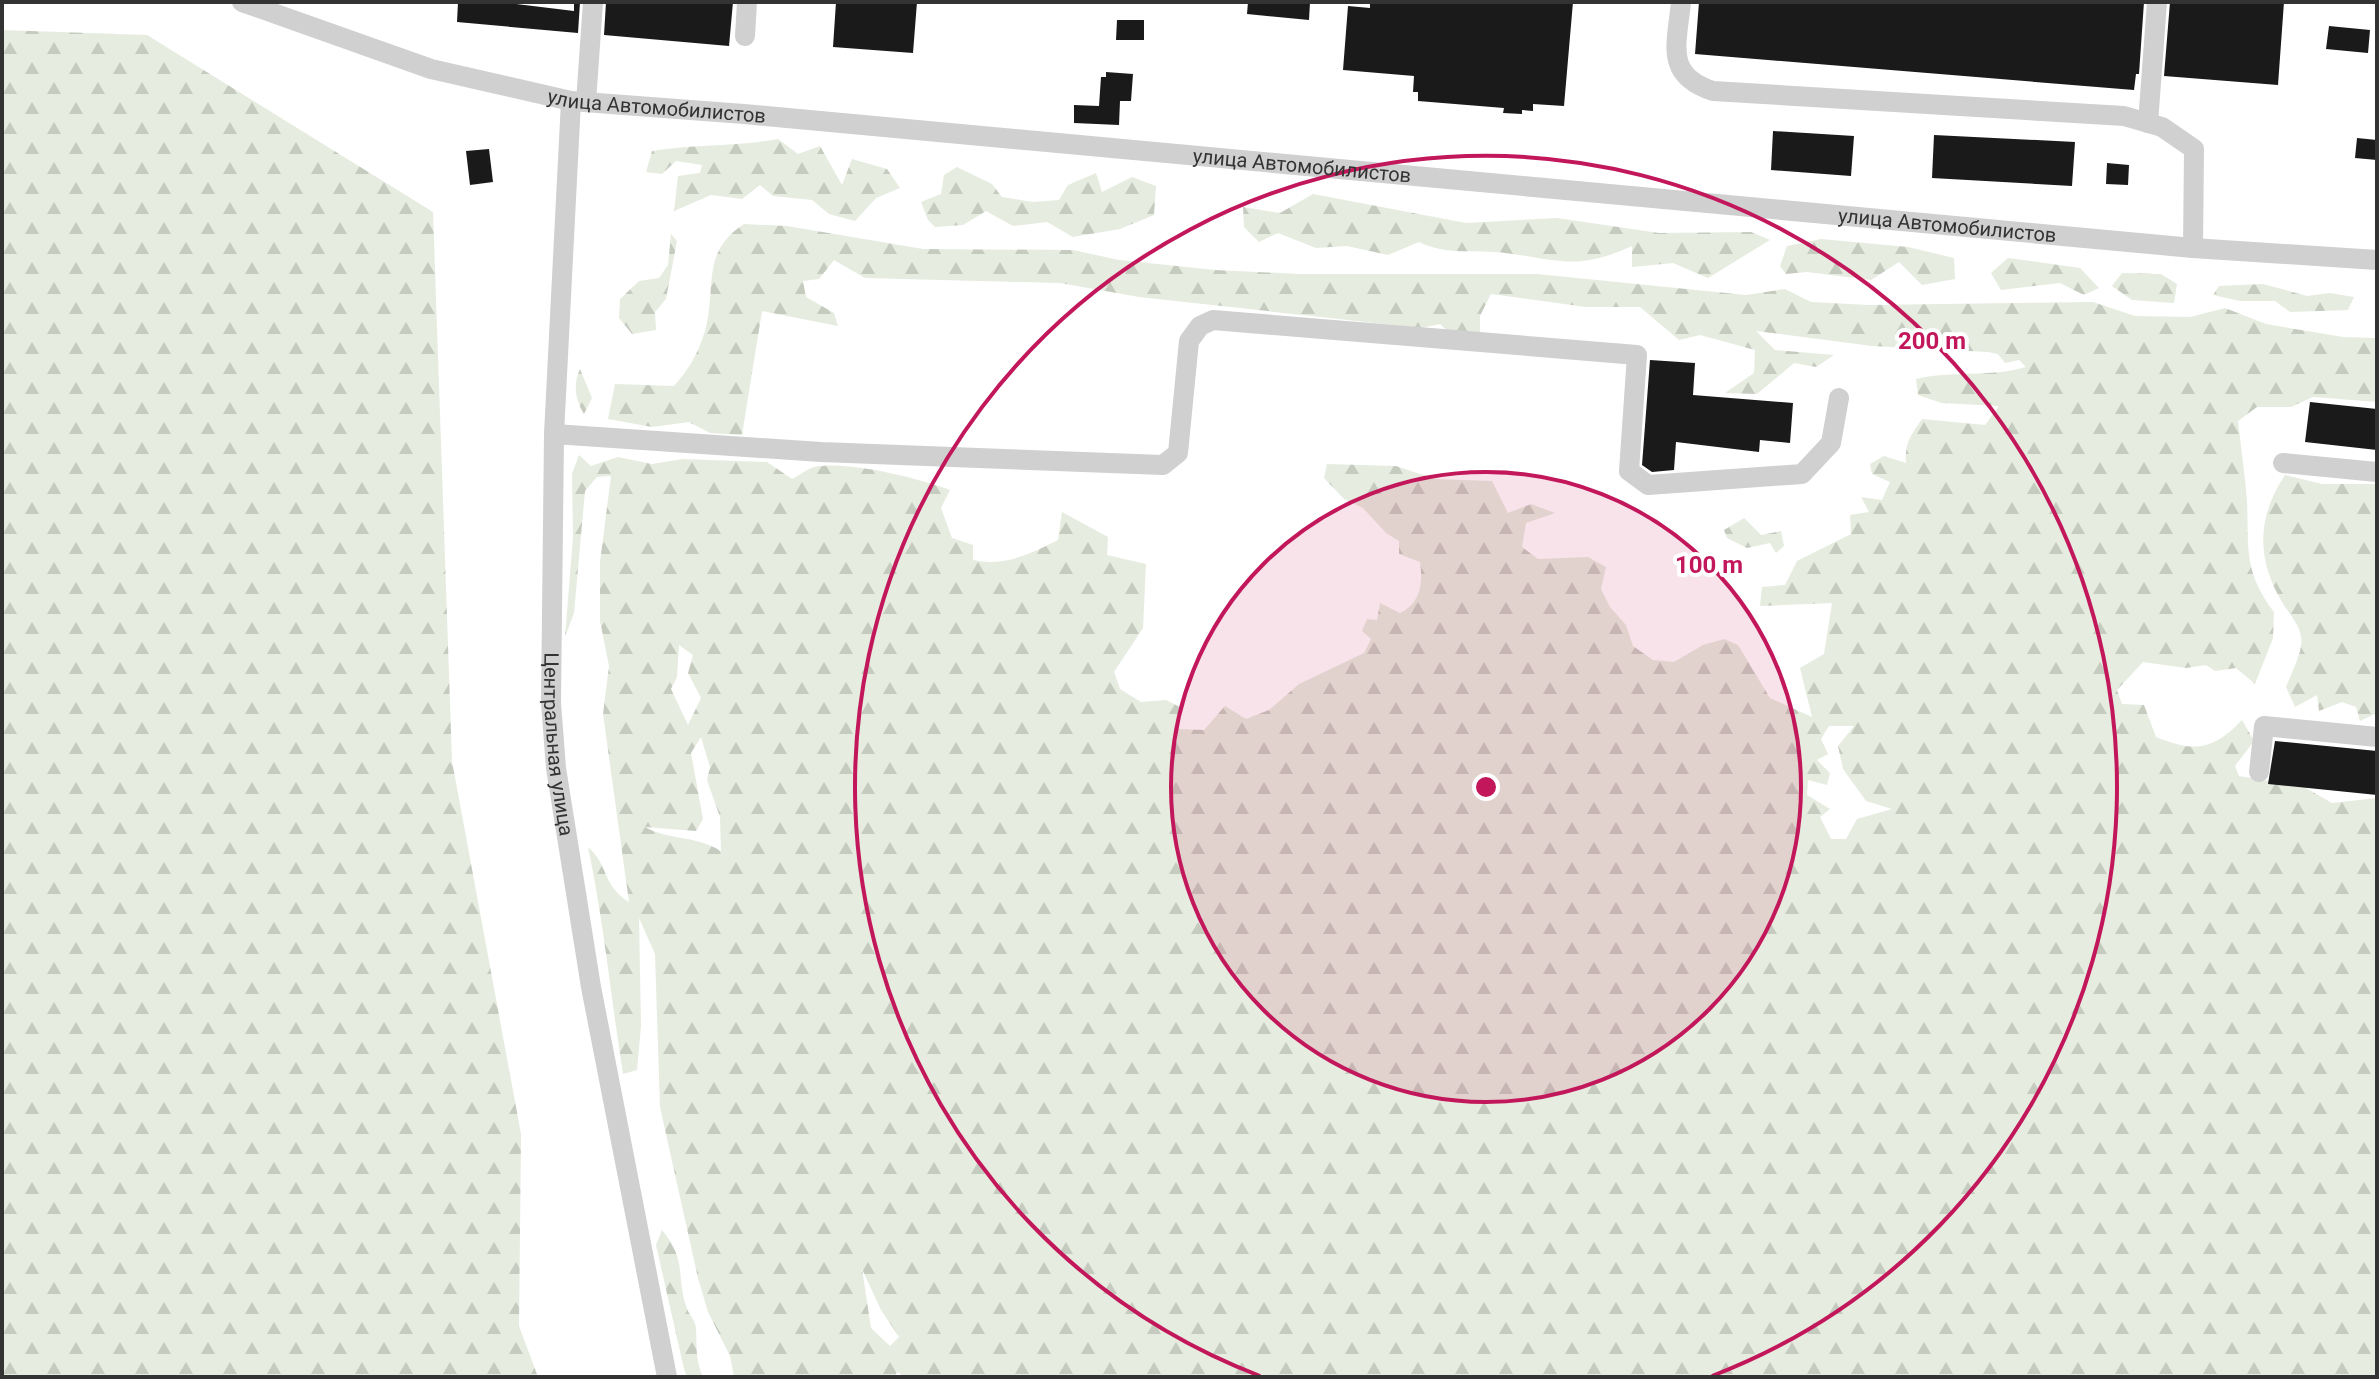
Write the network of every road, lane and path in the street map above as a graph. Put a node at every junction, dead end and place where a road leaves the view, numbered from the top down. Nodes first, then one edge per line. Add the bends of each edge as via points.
1 (242, 2) edge
2 (593, 2) edge
3 (747, 2) edge
4 (1681, 2) edge
5 (2157, 2) edge
6 (745, 36) dead end
7 (578, 102) junction
8 (2148, 123) junction
9 (2193, 248) junction
10 (2377, 260) edge
11 (1839, 398) dead end
12 (554, 434) junction
13 (2283, 463) dead end
14 (2377, 472) edge
15 (2377, 737) edge
16 (2259, 772) dead end
17 (667, 1377) edge

1 - 7 street, улица Автомобилистов via 431,69
2 - 7 street, Центральная улица
3 - 6 street
4 - 8 street via 1676,58 1684,77 1713,91 2124,116
5 - 8 street
7 - 9 street, улица Автомобилистов
7 - 12 street, Центральная улица
8 - 9 street via 2194,149
9 - 10 street, улица Автомобилистов
11 - 12 street via 1831,443 1802,474 1648,485 1629,471 1637,355 1213,320 1200,326 1189,341 1178,453 1163,465 821,452
12 - 17 street, Центральная улица via 551,703 556,768 612,1106
13 - 14 street
15 - 16 street via 2264,726

